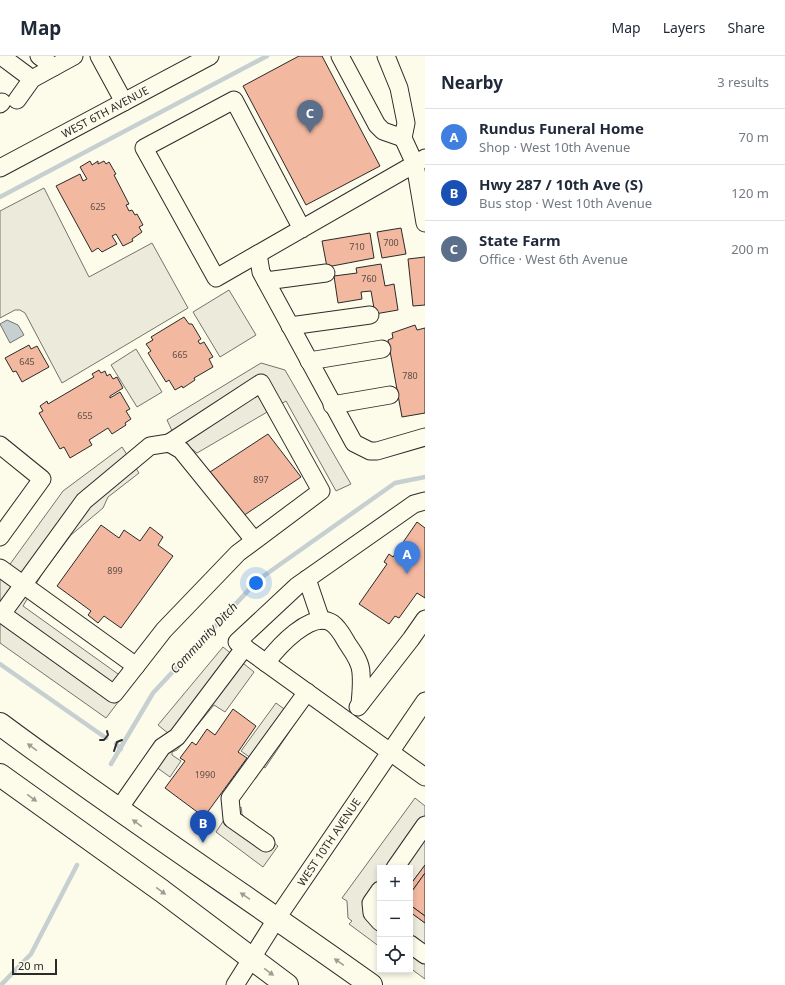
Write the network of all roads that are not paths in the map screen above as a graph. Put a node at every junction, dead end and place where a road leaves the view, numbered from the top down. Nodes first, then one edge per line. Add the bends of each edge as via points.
1 (0, 56) edge
2 (39, 56) edge
3 (74, 56) edge
4 (99, 56) edge
5 (210, 56) edge
6 (340, 56) edge
7 (386, 56) edge
8 (54, 67) junction
9 (32, 79) junction
10 (6, 102) edge
11 (124, 102) junction
12 (403, 138) junction
13 (420, 161) edge
14 (0, 168) edge
15 (425, 223) edge
16 (302, 229) junction
17 (258, 254) junction
18 (326, 272) dead end
19 (266, 281) junction
20 (370, 315) dead end
21 (290, 326) junction
22 (382, 349) dead end
23 (309, 361) junction
24 (390, 395) dead end
25 (332, 405) junction
26 (425, 437) edge
27 (169, 443) junction
28 (0, 445) edge
29 (425, 501) edge
30 (0, 537) edge
31 (254, 540) junction
32 (0, 568) edge
33 (307, 579) junction
34 (23, 584) junction
35 (425, 619) edge
36 (321, 620) junction
37 (245, 648) junction
38 (266, 663) junction
39 (136, 666) junction
40 (307, 692) junction
41 (425, 701) edge
42 (360, 704) junction
43 (347, 721) junction
44 (0, 724) edge
45 (390, 752) junction
46 (0, 775) edge
47 (425, 777) edge
48 (118, 810) junction
49 (425, 824) edge
50 (266, 843) dead end
51 (397, 865) edge
52 (377, 894) edge
53 (277, 918) junction
54 (377, 919) edge
55 (413, 946) edge
56 (425, 955) edge
57 (252, 960) junction
58 (235, 985) edge
59 (287, 985) edge
60 (371, 985) edge

1 - 9 street
2 - 8 street
3 - 8 street
4 - 11 street
5 - 11 street, WEST 6TH AVENUE
6 - 12 street via 378,125 383,131
7 - 12 street via 399,88 406,123
8 - 9 street
9 - 10 street
11 - 14 street, WEST 6TH AVENUE
12 - 13 street
13 - 15 street
13 - 16 street
16 - 17 street
16 - 17 street via 234,100 144,148 216,278
17 - 19 street via 261,272
18 - 19 street
19 - 21 street
20 - 21 street
21 - 23 street
22 - 23 street
23 - 25 street
24 - 25 street
25 - 26 street via 350,438 362,449 378,451
27 - 31 street via 182,450
27 - 31 street via 261,383 320,491
27 - 34 street via 150,446 84,501
28 - 30 street via 42,478
29 - 33 street via 414,504
31 - 39 street via 183,609
32 - 34 street
33 - 36 street
33 - 37 street via 237,642
34 - 39 street
34 - 39 street via 2,614 114,694
35 - 42 street
36 - 38 street via 311,622 276,650
36 - 42 street via 331,622 337,627 360,664
37 - 38 street
37 - 48 street via 177,737 162,747
38 - 40 street
40 - 43 street
40 - 50 street via 230,798 232,819
41 - 45 street, WEST 10TH AVENUE
42 - 43 street
43 - 45 street
48 -> 44 main road
45 - 47 street
45 - 53 street, WEST 10TH AVENUE
46 -> 57 main road via 162,891
53 -> 48 main road
49 - 51 street
52 - 54 street via 371,903 372,914
53 - 57 street, WEST 10TH AVENUE
60 -> 53 main road
55 - 56 street
57 - 58 street, WEST 10TH AVENUE
57 -> 59 main road

